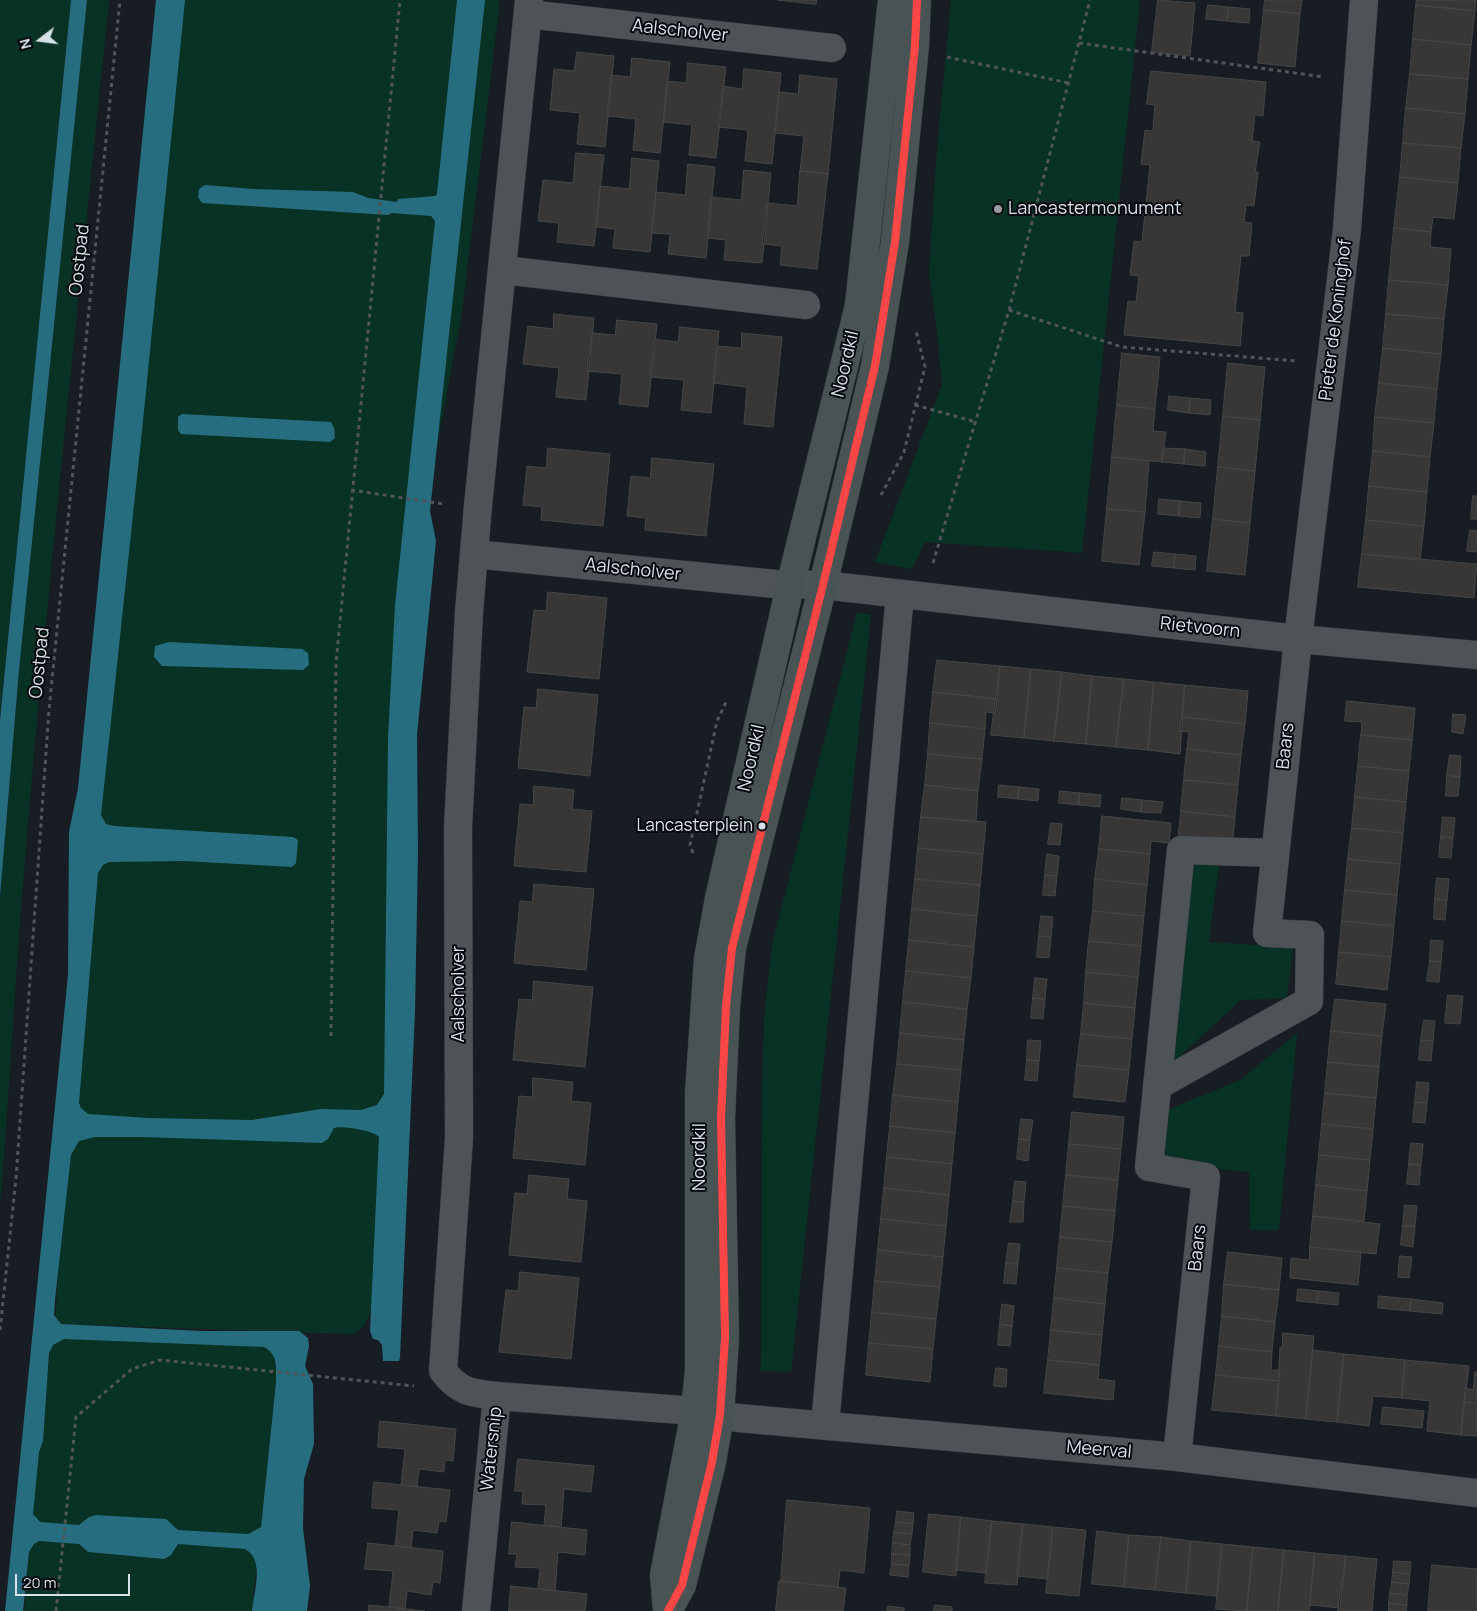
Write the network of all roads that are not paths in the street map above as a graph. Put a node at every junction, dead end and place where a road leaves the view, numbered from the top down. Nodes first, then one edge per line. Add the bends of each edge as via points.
1 (892, 0) edge
2 (917, 0) edge
3 (1364, 0) edge
4 (529, 7) edge
5 (832, 48) dead end
6 (503, 270) junction
7 (806, 305) dead end
8 (474, 554) junction
9 (792, 582) junction
10 (823, 585) junction
11 (912, 596) junction
12 (1298, 639) junction
13 (1477, 655) edge
14 (1275, 853) junction
15 (1157, 1086) junction
16 (497, 1396) junction
17 (708, 1413) junction
18 (825, 1425) junction
19 (1177, 1457) junction
20 (1477, 1493) edge
21 (476, 1611) edge
22 (668, 1611) edge

1 - 9 street, Noordkil via 859,305
2 - 10 street, Noordkil via 895,242 874,366
3 - 12 street, Pieter de Koninghof via 1347,229
4 - 5 street, Aalscholver
4 - 6 street, Aalscholver
6 - 7 street
6 - 8 street, Aalscholver
8 - 9 street, Aalscholver via 775,584
8 - 16 street, Aalscholver via 458,828 459,1138 443,1371 452,1383 468,1392
9 - 10 street, Aalscholver
9 - 17 street, Noordkil via 719,898 708,959 699,1093 699,1369
10 - 11 street, Rietvoorn
10 - 17 street, Noordkil via 732,948 721,1118 725,1338
11 - 12 street, Rietvoorn
11 - 18 street
12 - 13 street, Rietvoorn
12 - 14 street, Baars
14 - 15 street, Baars via 1181,850
14 - 15 street, Baars via 1267,933 1310,935 1309,1000
15 - 19 street, Baars via 1149,1167 1206,1177
16 - 17 street, Watersnip
16 - 21 street, Watersnip
17 - 18 street, Meerval
17 - 22 street, Noordkil via 664,1575
18 - 19 street, Meerval
19 - 20 street, Meerval

